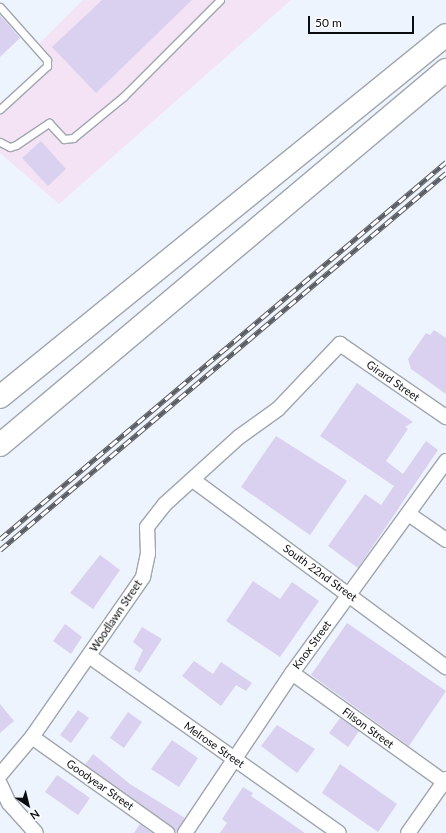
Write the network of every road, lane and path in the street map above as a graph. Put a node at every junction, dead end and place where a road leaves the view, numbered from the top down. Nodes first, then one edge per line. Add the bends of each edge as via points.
1 (220, 0) edge
2 (0, 8) edge
3 (446, 35) edge
4 (446, 70) edge
5 (0, 110) edge
6 (0, 142) edge
7 (340, 344) joint
8 (0, 396) edge
9 (446, 417) edge
10 (0, 445) edge
11 (446, 462) edge
12 (193, 480) junction
13 (410, 515) junction
14 (446, 540) edge
15 (349, 594) junction
16 (89, 656) junction
17 (446, 667) edge
18 (292, 673) junction
19 (32, 737) junction
20 (236, 760) junction
21 (1, 775) edge
22 (445, 781) edge
23 (36, 833) edge
24 (167, 833) edge
25 (185, 833) edge
26 (339, 833) edge
27 (408, 833) edge

1 - 6 lane via 123,97 73,138 64,139 49,124 16,145 10,147
2 - 5 lane via 47,60 48,66
3 - 8 highway
4 - 10 highway
7 - 9 street, Girard Street
7 - 12 street, Woodlawn Street via 278,409 239,437
11 - 13 street, Knox Street
12 - 15 street, South 22nd Street
12 - 16 street, Woodlawn Street via 165,504 147,527 148,554 143,577
13 - 14 street
13 - 15 street, Knox Street
15 - 17 street, South 22nd Street
15 - 18 street, Knox Street
16 - 19 street, Woodlawn Street
16 - 20 street, Melrose Street
18 - 20 street, Knox Street
18 - 22 street, Filson Street
19 - 21 street, Woodlawn Street
19 - 24 street, Goodyear Street
20 - 25 street, Knox Street
20 - 26 street, Melrose Street
21 - 23 street via 8,803
22 - 27 street

